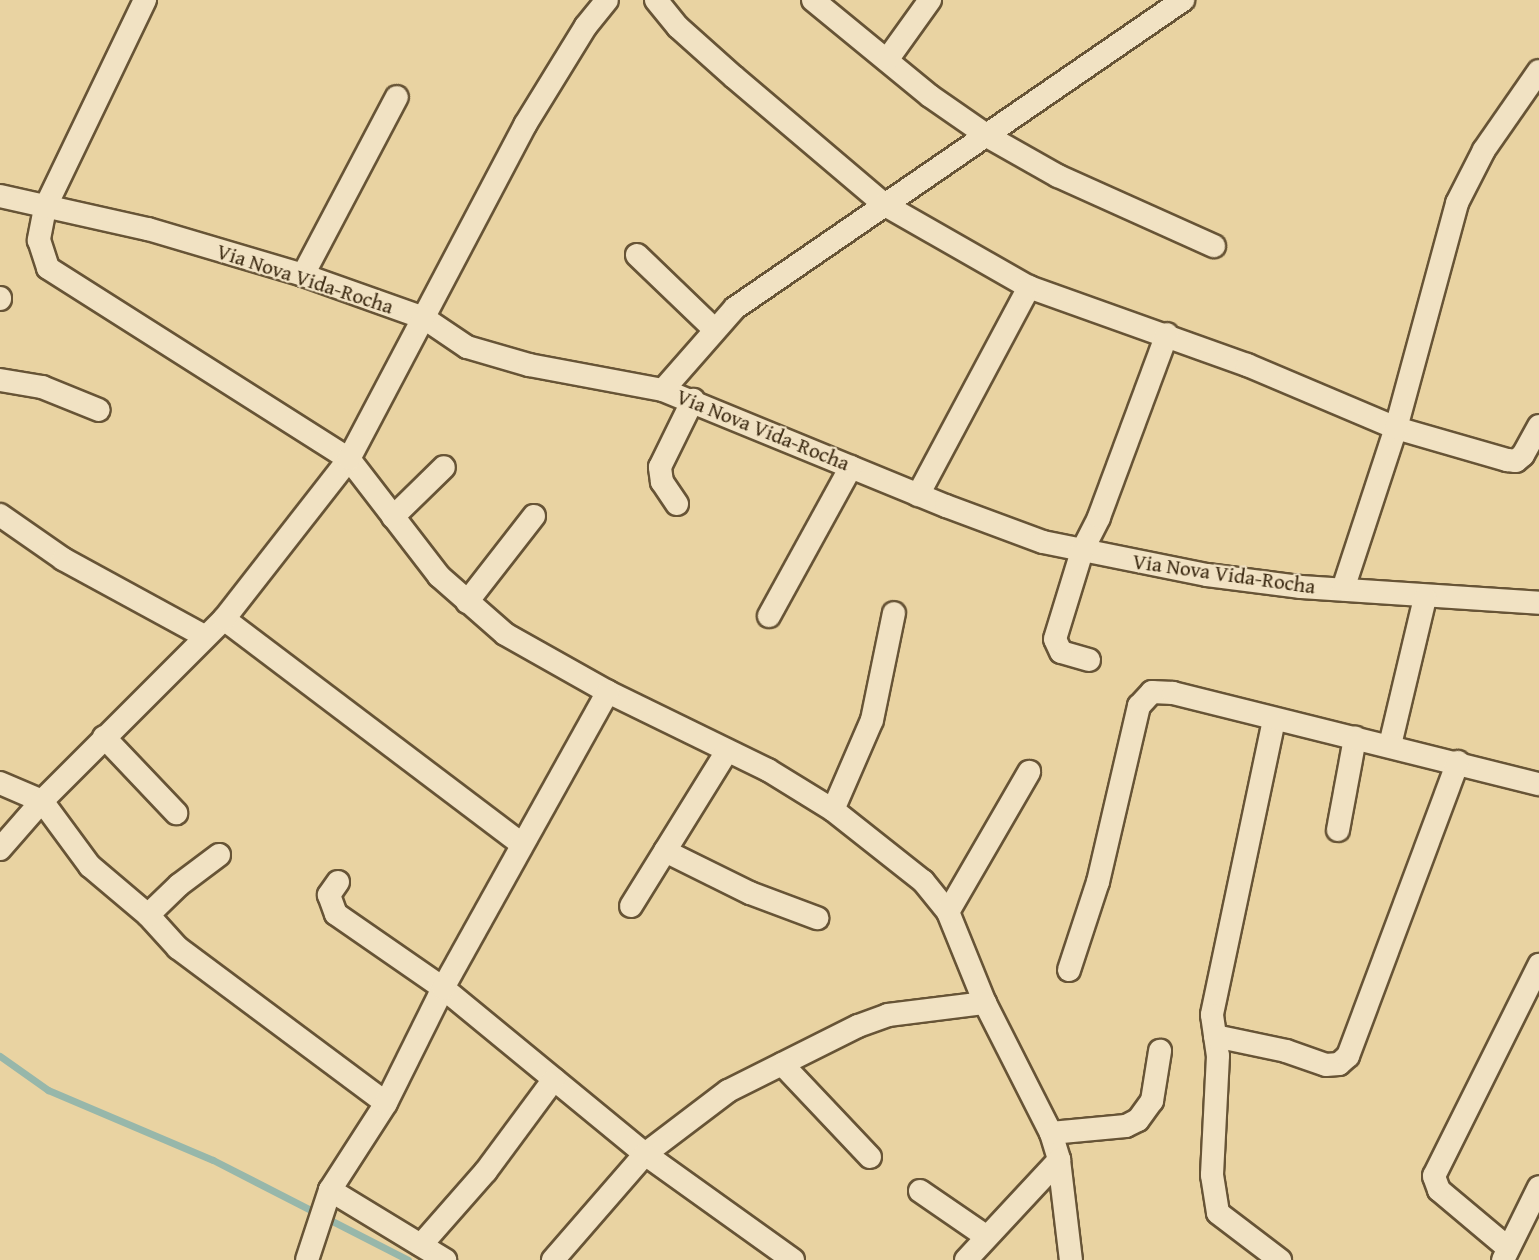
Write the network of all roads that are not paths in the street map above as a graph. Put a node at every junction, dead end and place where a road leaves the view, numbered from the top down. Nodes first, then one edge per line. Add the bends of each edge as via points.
1 (145, 0) edge
2 (607, 0) edge
3 (656, 0) edge
4 (813, 0) edge
5 (930, 0) edge
6 (1183, 0) edge
7 (887, 60) junction
8 (1539, 71) edge
9 (397, 97) dead end
10 (988, 137) junction
11 (0, 196) edge
12 (885, 205) junction
13 (45, 208) junction
14 (1214, 246) dead end
15 (637, 255) dead end
16 (303, 275) junction
17 (1029, 286) junction
18 (424, 318) junction
19 (714, 329) junction
20 (1167, 334) junction
21 (0, 380) edge
22 (663, 390) junction
23 (693, 400) junction
24 (99, 410) dead end
25 (1539, 426) edge
26 (1396, 428) junction
27 (349, 459) junction
28 (444, 467) dead end
29 (851, 467) junction
30 (918, 495) junction
31 (677, 504) dead end
32 (0, 515) edge
33 (534, 516) dead end
34 (393, 517) junction
35 (1082, 551) junction
36 (1343, 589) junction
37 (1425, 598) junction
38 (466, 602) junction
39 (1539, 603) edge
40 (894, 613) dead end
41 (769, 616) dead end
42 (224, 619) junction
43 (204, 636) junction
44 (1089, 660) dead end
45 (608, 692) junction
46 (1274, 720) junction
47 (104, 737) junction
48 (1355, 738) junction
49 (1390, 745) junction
50 (727, 751) junction
51 (1458, 762) junction
52 (1029, 772) dead end
53 (0, 783) edge
54 (1539, 784) edge
55 (42, 801) junction
56 (833, 810) junction
57 (176, 813) dead end
58 (1338, 830) dead end
59 (521, 844) junction
60 (0, 849) edge
61 (665, 851) junction
62 (219, 855) dead end
63 (338, 882) dead end
64 (631, 906) dead end
65 (948, 912) junction
66 (148, 915) junction
67 (817, 918) dead end
68 (1539, 965) edge
69 (1069, 970) dead end
70 (443, 988) junction
71 (985, 1003) junction
72 (1215, 1036) junction
73 (1160, 1051) dead end
74 (782, 1064) junction
75 (554, 1079) junction
76 (386, 1103) junction
77 (1051, 1133) junction
78 (645, 1154) junction
79 (870, 1157) dead end
80 (1059, 1160) junction
81 (1539, 1187) edge
82 (330, 1190) junction
83 (920, 1191) dead end
84 (987, 1237) junction
85 (421, 1245) junction
86 (1506, 1254) edge
87 (307, 1260) edge
88 (445, 1260) edge
89 (553, 1260) edge
90 (793, 1260) edge
91 (966, 1260) edge
92 (1071, 1260) edge
93 (1280, 1260) edge

1 - 13 street
2 - 18 street via 586,26 525,125
3 - 12 street via 678,27 726,70
4 - 7 street
5 - 7 street
6 - 10 street
7 - 10 street
8 - 26 street via 1484,150 1457,203
9 - 16 street
10 - 12 street
10 - 14 street via 1058,176
11 - 13 street, Via Nova Vida-Rocha
12 - 17 street
12 - 19 street via 735,308
13 - 16 street, Via Nova Vida-Rocha via 148,229
13 - 27 street via 39,240 42,256 63,280
15 - 19 street
16 - 18 street, Via Nova Vida-Rocha
17 - 20 street
17 - 30 street
18 - 22 street, Via Nova Vida-Rocha via 466,347 540,367
18 - 27 street
19 - 22 street
20 - 26 street
20 - 35 street via 1099,517
21 - 24 street via 42,387
22 - 23 street, Via Nova Vida-Rocha
23 - 29 street, Via Nova Vida-Rocha
23 - 31 street via 660,467 662,482
25 - 26 street via 1516,461
26 - 36 street
27 - 34 street
27 - 42 street
28 - 34 street
29 - 30 street, Via Nova Vida-Rocha
29 - 41 street
30 - 35 street, Via Nova Vida-Rocha via 1013,532
32 - 43 street via 63,559
33 - 38 street
34 - 38 street via 439,576
35 - 36 street, Via Nova Vida-Rocha via 1207,575
35 - 44 street via 1055,639 1061,652
36 - 37 street, Via Nova Vida-Rocha
37 - 39 street, Via Nova Vida-Rocha
37 - 49 street
38 - 45 street via 505,634
40 - 56 street via 872,720
42 - 43 street
42 - 59 street
43 - 47 street
45 - 50 street
45 - 59 street
46 - 48 street
46 - 69 street via 1173,693 1152,692 1139,706 1098,882
46 - 72 street via 1212,1015
47 - 55 street
47 - 57 street
48 - 49 street
48 - 58 street
49 - 51 street
50 - 56 street via 768,770
50 - 61 street
51 - 54 street
51 - 72 street via 1348,1056 1339,1064 1326,1065 1286,1051
52 - 65 street
53 - 55 street
55 - 60 street
55 - 66 street via 90,866
56 - 65 street via 923,881
59 - 70 street
61 - 64 street
61 - 67 street via 750,894
62 - 66 street
63 - 70 street via 329,895 336,914
65 - 71 street
66 - 76 street via 178,948
68 - 86 street via 1434,1176 1439,1190
70 - 75 street
70 - 76 street
71 - 74 street via 888,1016
71 - 77 street
72 - 93 street via 1218,1056 1214,1201 1218,1213
73 - 77 street via 1152,1101 1138,1120 1126,1126
74 - 78 street via 709,1103
74 - 79 street
75 - 78 street
75 - 85 street via 486,1171
76 - 82 street
77 - 80 street
78 - 89 street
78 - 90 street
80 - 84 street
80 - 92 street
81 - 86 street
82 - 85 street
82 - 87 street
83 - 84 street
84 - 91 street
85 - 88 street

